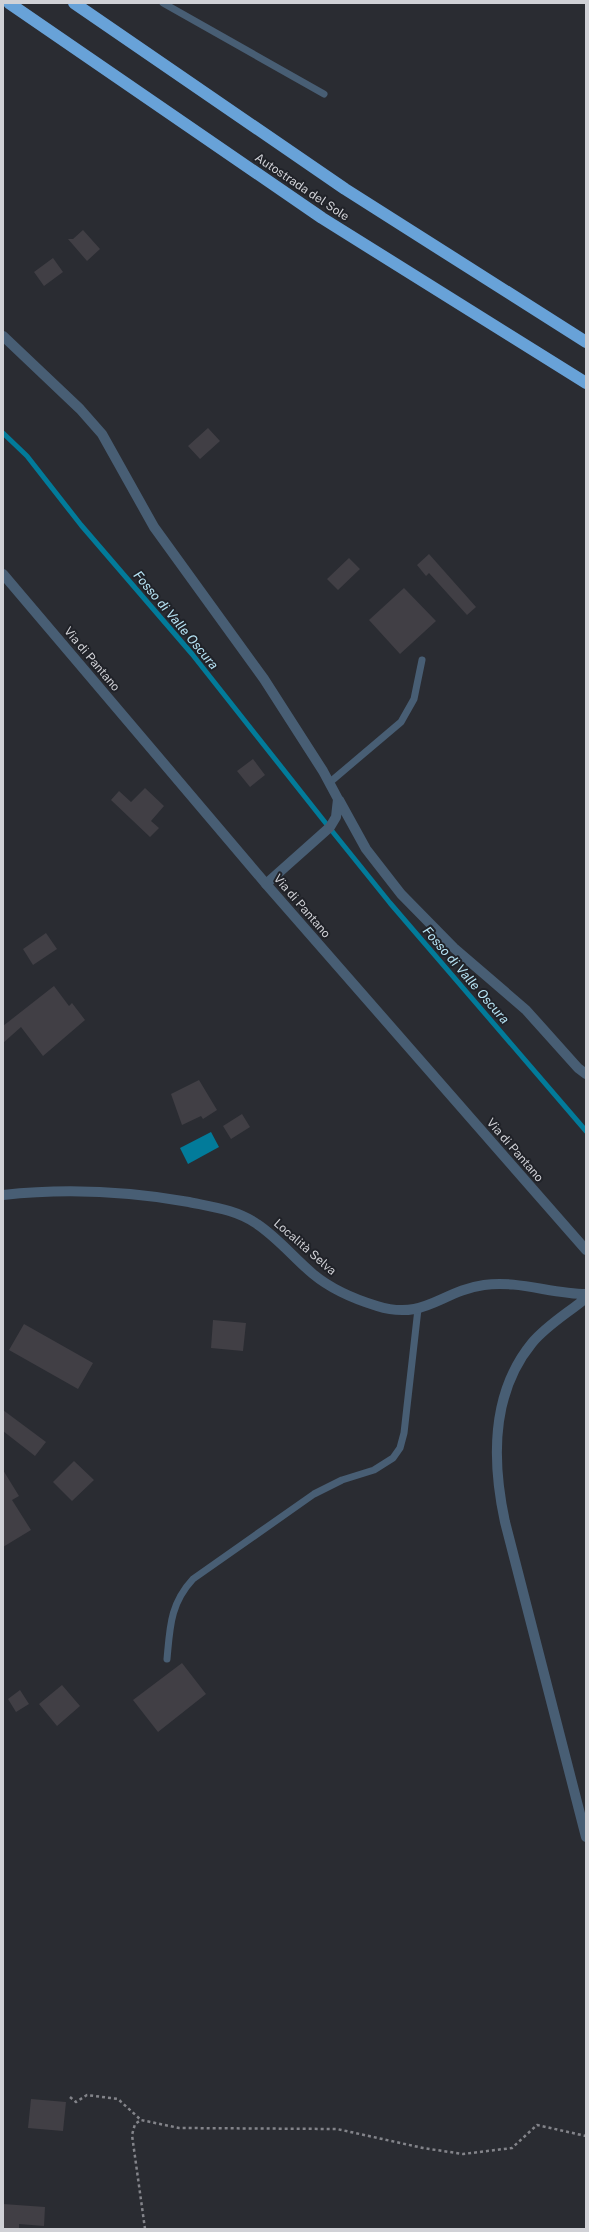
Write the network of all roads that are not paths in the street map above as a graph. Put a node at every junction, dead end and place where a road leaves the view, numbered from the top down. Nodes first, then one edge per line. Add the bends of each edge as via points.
1 (9, 3) edge
2 (74, 3) edge
3 (163, 3) edge
4 (324, 94) dead end
5 (3, 336) edge
6 (586, 342) edge
7 (586, 384) edge
8 (3, 574) edge
9 (422, 660) dead end
10 (329, 783) junction
11 (338, 799) junction
12 (266, 884) junction
13 (586, 1074) edge
14 (3, 1195) edge
15 (586, 1250) edge
16 (586, 1294) edge
17 (586, 1298) edge
18 (418, 1309) junction
19 (167, 1659) dead end
20 (586, 1835) edge

1 - 7 highway, Autostrada del Sole via 322,218
2 - 6 highway, Autostrada del Sole via 345,189
3 - 4 lane
5 - 10 street via 97,428 154,526 264,679
8 - 12 street, Via di Pantano
9 - 10 lane via 414,699 401,722
10 - 11 street
11 - 12 street via 336,817 330,827
11 - 13 street via 366,849 401,894 454,948 526,1010
12 - 15 street, Via di Pantano
14 - 18 street, Località Selva via 54,1191 110,1191 160,1197 224,1210 258,1224 313,1274 338,1290 385,1308 406,1311
16 - 18 street, Località Selva via 559,1293 505,1284 484,1285 460,1291
17 - 20 street via 543,1331 517,1365 502,1403 497,1452 498,1484 505,1522
18 - 19 lane via 404,1433 396,1453 374,1470 342,1480 314,1494 193,1579 176,1604 171,1622

